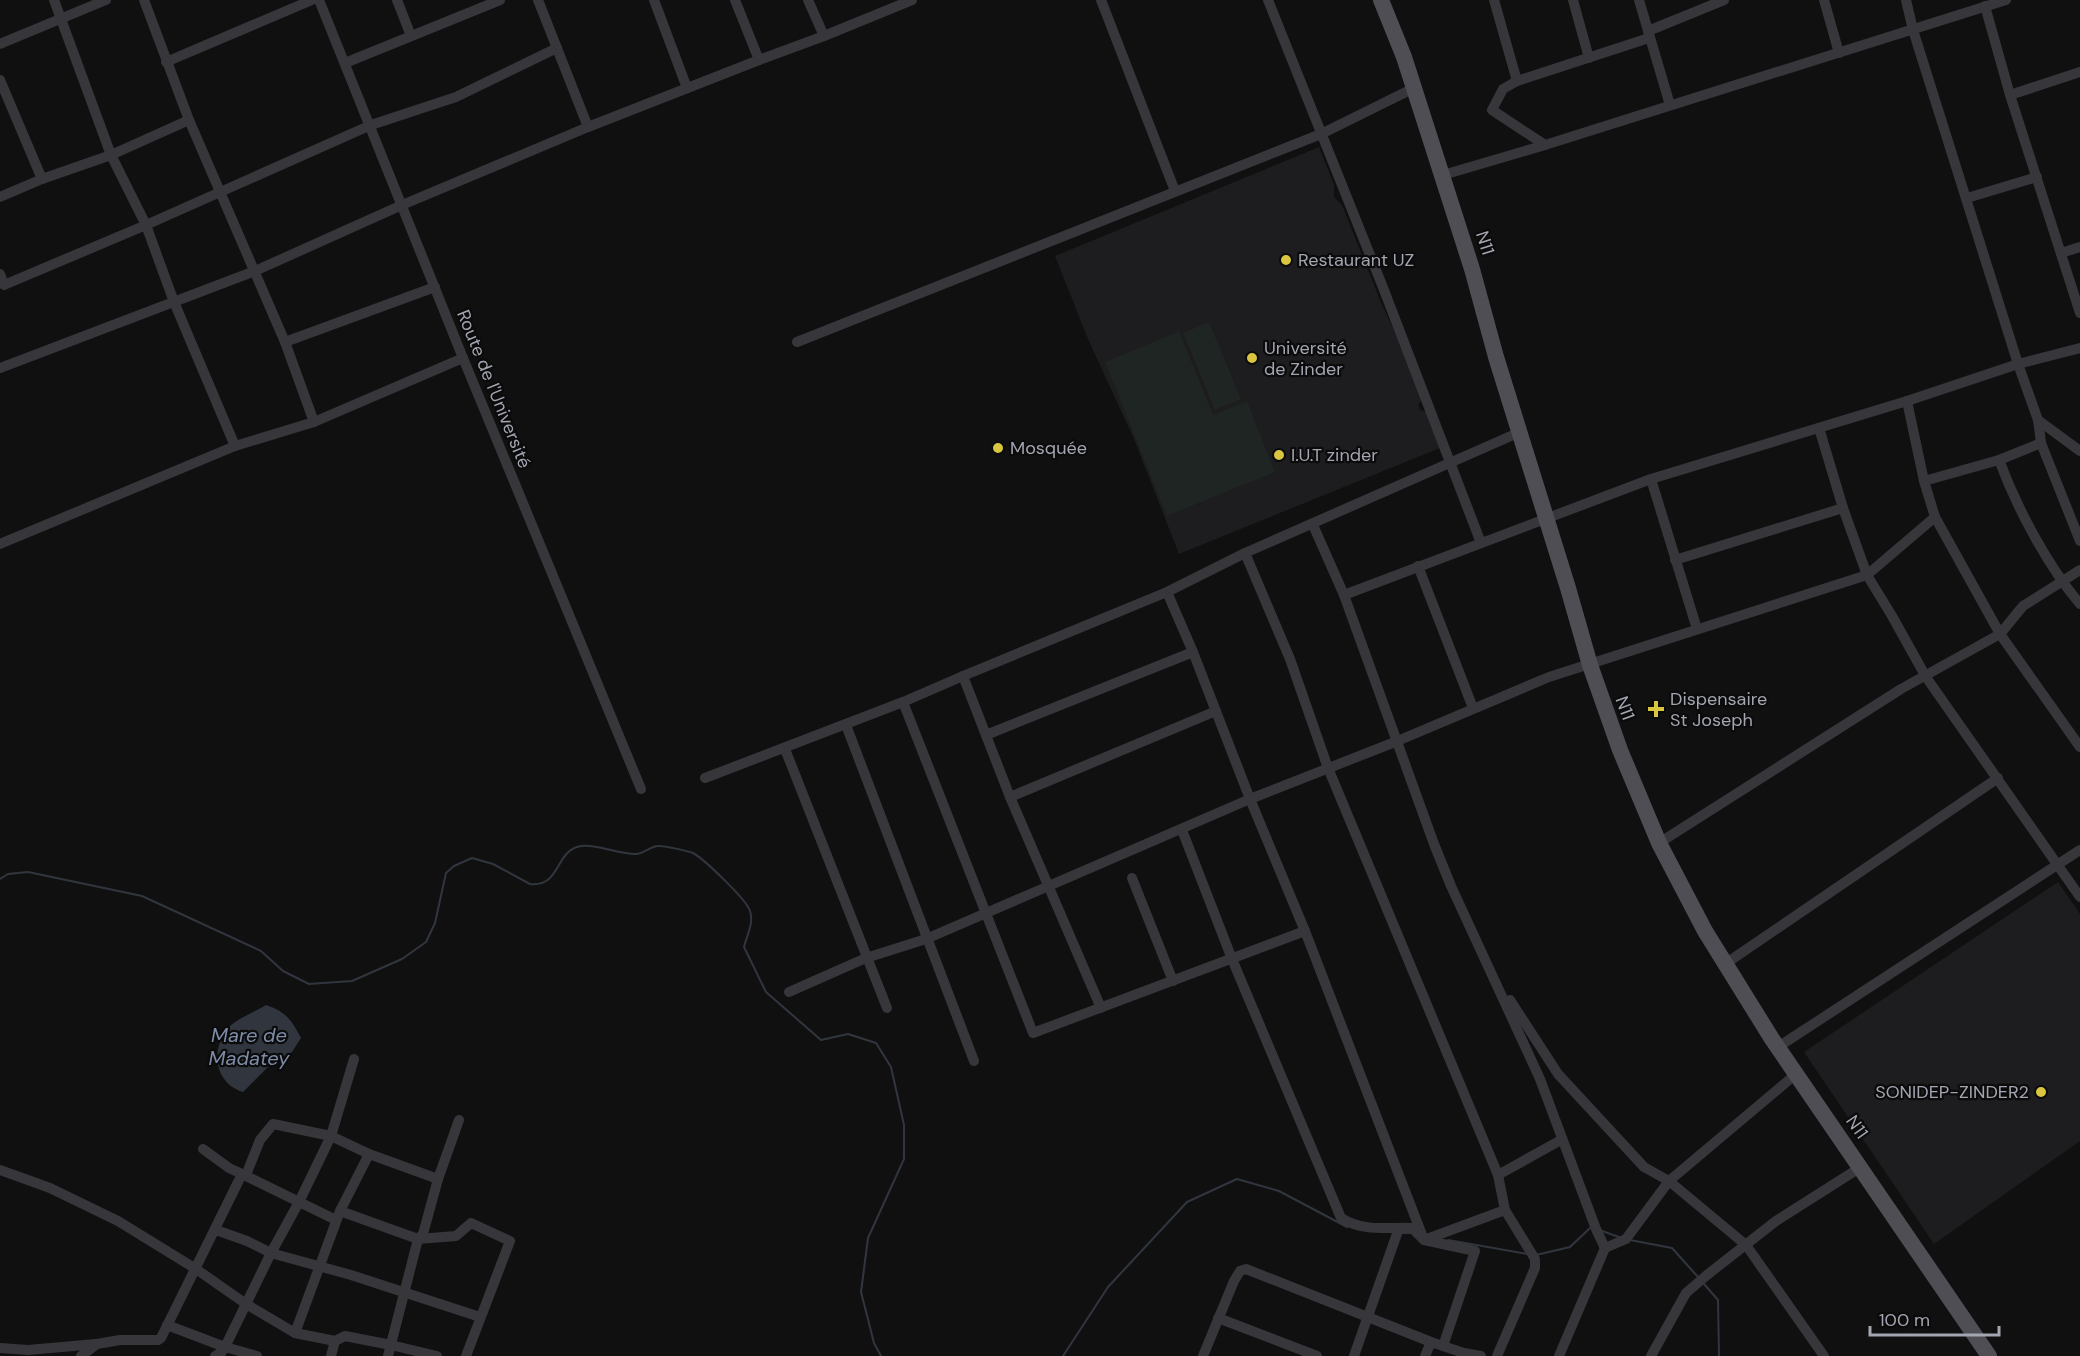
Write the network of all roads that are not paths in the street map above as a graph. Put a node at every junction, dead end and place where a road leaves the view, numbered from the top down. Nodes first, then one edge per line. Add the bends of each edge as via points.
1 (54, 0) edge
2 (106, 0) edge
3 (144, 0) edge
4 (312, 0) edge
5 (319, 0) edge
6 (397, 0) edge
7 (468, 0) edge
8 (500, 0) edge
9 (538, 0) edge
10 (654, 0) edge
11 (735, 0) edge
12 (808, 0) edge
13 (912, 0) edge
14 (1101, 0) edge
15 (1268, 0) edge
16 (1381, 0) edge
17 (1494, 0) edge
18 (1573, 0) edge
19 (1639, 0) edge
20 (1724, 0) edge
21 (1824, 0) edge
22 (1905, 0) edge
23 (2006, 0) edge
24 (886, 5) edge
25 (1985, 6) junction
26 (473, 11) junction
27 (62, 18) junction
28 (1913, 30) junction
29 (1649, 34) junction
30 (411, 36) junction
31 (824, 36) junction
32 (0, 44) edge
33 (557, 48) junction
34 (1839, 53) junction
35 (1589, 57) junction
36 (759, 60) junction
37 (166, 62) junction
38 (345, 63) junction
39 (2080, 72) edge
40 (0, 81) edge
41 (1517, 81) junction
42 (687, 88) junction
43 (1414, 88) junction
44 (2010, 95) junction
45 (1670, 105) junction
46 (189, 120) junction
47 (371, 125) junction
48 (588, 127) junction
49 (1321, 134) junction
50 (1545, 145) junction
51 (111, 155) junction
52 (1443, 175) junction
53 (2037, 177) junction
54 (42, 179) junction
55 (220, 191) junction
56 (1175, 191) junction
57 (0, 197) edge
58 (1967, 198) junction
59 (402, 204) junction
60 (146, 225) junction
61 (2080, 247) edge
62 (2061, 253) junction
63 (255, 271) junction
64 (0, 274) edge
65 (435, 287) junction
66 (174, 302) junction
67 (2080, 313) edge
68 (285, 342) junction
69 (797, 342) dead end
70 (2080, 348) edge
71 (463, 358) junction
72 (2018, 364) junction
73 (0, 368) edge
74 (1907, 401) junction
75 (2038, 420) junction
76 (314, 422) junction
77 (1819, 428) junction
78 (1520, 432) junction
79 (2041, 443) junction
80 (235, 446) junction
81 (2080, 451) edge
82 (1999, 460) junction
83 (1450, 462) junction
84 (1651, 479) junction
85 (1924, 481) junction
86 (1843, 508) junction
87 (1545, 518) junction
88 (1935, 518) junction
89 (1313, 525) junction
90 (2080, 541) edge
91 (1481, 543) junction
92 (0, 544) edge
93 (1245, 553) junction
94 (1675, 560) junction
95 (1418, 566) junction
96 (2080, 570) edge
97 (1867, 575) junction
98 (2062, 583) junction
99 (1167, 592) junction
100 (1344, 595) junction
101 (2080, 604) edge
102 (1697, 629) junction
103 (2000, 634) junction
104 (1193, 652) junction
105 (1590, 665) junction
106 (963, 676) junction
107 (1926, 676) junction
108 (903, 702) junction
109 (1473, 708) junction
110 (1216, 711) junction
111 (846, 725) junction
112 (986, 735) junction
113 (1395, 742) junction
114 (2080, 747) edge
115 (785, 748) junction
116 (1328, 768) junction
117 (705, 778) dead end
118 (1998, 778) junction
119 (641, 789) dead end
120 (1010, 797) junction
121 (1250, 799) junction
122 (1182, 830) junction
123 (1659, 843) junction
124 (2080, 850) edge
125 (2057, 865) junction
126 (1132, 878) dead end
127 (1047, 885) junction
128 (2080, 897) edge
129 (986, 914) junction
130 (1305, 931) junction
131 (926, 939) junction
132 (866, 958) junction
133 (1232, 959) junction
134 (1725, 964) junction
135 (1489, 967) junction
136 (1173, 981) junction
137 (789, 992) dead end
138 (886, 1008) dead end
139 (1101, 1008) junction
140 (1778, 1047) junction
141 (354, 1059) dead end
142 (974, 1061) dead end
143 (1796, 1074) junction
144 (459, 1120) dead end
145 (331, 1136) junction
146 (1562, 1140) junction
147 (203, 1149) dead end
148 (369, 1154) junction
149 (1861, 1167) junction
150 (0, 1170) edge
151 (244, 1175) junction
152 (1498, 1175) junction
153 (438, 1179) junction
154 (1669, 1181) junction
155 (299, 1202) junction
156 (1505, 1210) junction
157 (338, 1216) junction
158 (1400, 1228) junction
159 (216, 1230) junction
160 (418, 1239) junction
161 (1424, 1240) junction
162 (1746, 1245) junction
163 (1605, 1248) junction
164 (271, 1253) junction
165 (318, 1267) junction
166 (196, 1269) junction
167 (403, 1293) junction
168 (246, 1304) junction
169 (480, 1317) junction
170 (1369, 1317) junction
171 (1218, 1318) junction
172 (167, 1324) junction
173 (295, 1333) junction
174 (335, 1341) junction
175 (1431, 1342) junction
176 (97, 1344) junction
177 (1443, 1346) junction
178 (225, 1347) junction
179 (0, 1348) edge
180 (389, 1350) edge
181 (1464, 1355) edge
182 (81, 1356) edge
183 (215, 1356) edge
184 (257, 1356) edge
185 (331, 1356) edge
186 (437, 1356) edge
187 (466, 1356) edge
188 (1203, 1356) edge
189 (1317, 1356) edge
190 (1354, 1356) edge
191 (1425, 1356) edge
192 (1481, 1356) edge
193 (1497, 1356) edge
194 (1559, 1356) edge
195 (1651, 1356) edge
196 (1824, 1356) edge
197 (1989, 1356) edge

1 - 27 street
2 - 27 street
3 - 37 street
4 - 37 street
5 - 38 street, Route de l'Université
6 - 30 street
7 - 26 street
8 - 26 street
9 - 33 street
10 - 42 street
11 - 36 street
12 - 31 street
13 - 24 street
14 - 56 street
15 - 49 street
16 - 43 main road, N11
17 - 41 street
18 - 35 street
19 - 29 street
20 - 29 street
21 - 34 street
22 - 28 street
23 - 25 street
24 - 31 street
25 - 28 street
25 - 44 street
26 - 30 street
27 - 32 street
27 - 51 street
28 - 34 street
28 - 58 street
29 - 35 street
29 - 45 street
30 - 38 street
31 - 36 street
33 - 47 street via 456,97
33 - 48 street
34 - 45 street
35 - 41 street
36 - 42 street
37 - 46 street
38 - 47 street, Route de l'Université
39 - 44 street
40 - 54 street
41 - 50 street via 1503,89 1492,110
42 - 48 street
43 - 49 street
43 - 52 main road, N11
44 - 53 street
45 - 50 street
46 - 51 street
46 - 55 street
47 - 55 street
47 - 59 street, Route de l'Université
48 - 59 street
49 - 56 street
49 - 83 street
50 - 52 street
51 - 54 street
51 - 60 street
52 - 78 main road, N11
53 - 58 street
53 - 62 street
54 - 57 street
55 - 60 street
55 - 63 street
56 - 69 street
58 - 72 street
59 - 63 street
59 - 65 street, Route de l'Université
60 - 64 street via 4,285
60 - 66 street
61 - 62 street
62 - 67 street
63 - 66 street
63 - 68 street
65 - 68 street
65 - 71 street, Route de l'Université
66 - 73 street
66 - 80 street
68 - 76 street
70 - 72 street
71 - 76 street
71 - 119 street, Route de l'Université
72 - 74 street
72 - 75 street
74 - 77 street
74 - 85 street
75 - 79 street
75 - 81 street
76 - 80 street
77 - 84 street
77 - 86 street
78 - 83 street
78 - 87 main road, N11
79 - 82 street
79 - 90 street
80 - 92 street
82 - 85 street
82 - 98 street via 2019,507
83 - 89 street
83 - 91 street
84 - 87 street
84 - 94 street
85 - 88 street
86 - 94 street
86 - 97 street
87 - 91 street
87 - 105 main road, N11
88 - 97 street
88 - 103 street
89 - 93 street
89 - 100 street
91 - 95 street
93 - 99 street
93 - 116 street via 1290,659
94 - 102 street
95 - 100 street
95 - 109 street
96 - 98 street
97 - 102 street
97 - 107 street
98 - 101 street
98 - 103 street via 2023,606
99 - 104 street
99 - 106 street
100 - 113 street
102 - 105 street
103 - 107 street
103 - 114 street
104 - 110 street
104 - 112 street
105 - 109 street
105 - 123 main road, N11
106 - 108 street
106 - 112 street
107 - 118 street
107 - 123 street
108 - 111 street
108 - 129 street
109 - 113 street
110 - 120 street
110 - 121 street
111 - 115 street
111 - 131 street
112 - 120 street
113 - 116 street
113 - 135 street via 1451,886
115 - 117 street
115 - 132 street
116 - 121 street
116 - 152 street
118 - 125 street
118 - 134 street
120 - 127 street
121 - 122 street
121 - 130 street
122 - 127 street
122 - 133 street
123 - 134 main road, N11
124 - 125 street
125 - 128 street
125 - 140 street
126 - 136 street
127 - 129 street
127 - 139 street
129 - 131 street
129 - 139 street via 1033,1033
130 - 133 street
130 - 161 street
131 - 132 street
131 - 142 street
132 - 137 street
132 - 138 street
133 - 136 street
133 - 158 street via 1341,1218 1373,1229
134 - 140 main road, N11
135 - 146 street via 1540,1079
135 - 154 street via 1558,1074 1644,1167
136 - 139 street
140 - 143 main road, N11
141 - 145 street
143 - 149 main road, N11
143 - 154 street
144 - 153 street
145 - 148 street
145 - 151 street via 273,1124 260,1140
145 - 155 street
146 - 152 street
146 - 163 street
147 - 151 street
148 - 153 street
148 - 157 street
149 - 162 street via 1776,1221
149 - 197 main road, N11
150 - 166 street via 50,1188 118,1221
151 - 155 street
151 - 159 street
152 - 156 street
153 - 160 street via 423,1234
154 - 162 street
154 - 163 street via 1626,1239
155 - 157 street
155 - 164 street
156 - 161 street
156 - 193 street via 1533,1255 1535,1268
157 - 160 street
157 - 165 street
158 - 161 street via 1412,1228
158 - 170 street
159 - 164 street
159 - 166 street
160 - 167 street
160 - 169 street via 456,1236 471,1223 510,1241
161 - 177 street via 1476,1251
162 - 195 street via 1686,1293
162 - 196 street
163 - 194 street
164 - 165 street
164 - 168 street
165 - 167 street
165 - 173 street
166 - 168 street
166 - 172 street
167 - 169 street
167 - 180 street
168 - 173 street
168 - 178 street
169 - 187 street
170 - 171 street via 1246,1269 1234,1281
170 - 175 street
170 - 190 street
171 - 188 street
171 - 189 street
172 - 176 street via 158,1340
172 - 178 street
173 - 174 street
174 - 180 street via 345,1336
174 - 185 street
175 - 177 street
175 - 191 street
176 - 179 street via 28,1350
176 - 182 street
177 - 181 street
178 - 183 street
178 - 184 street
180 - 186 street
181 - 192 street

